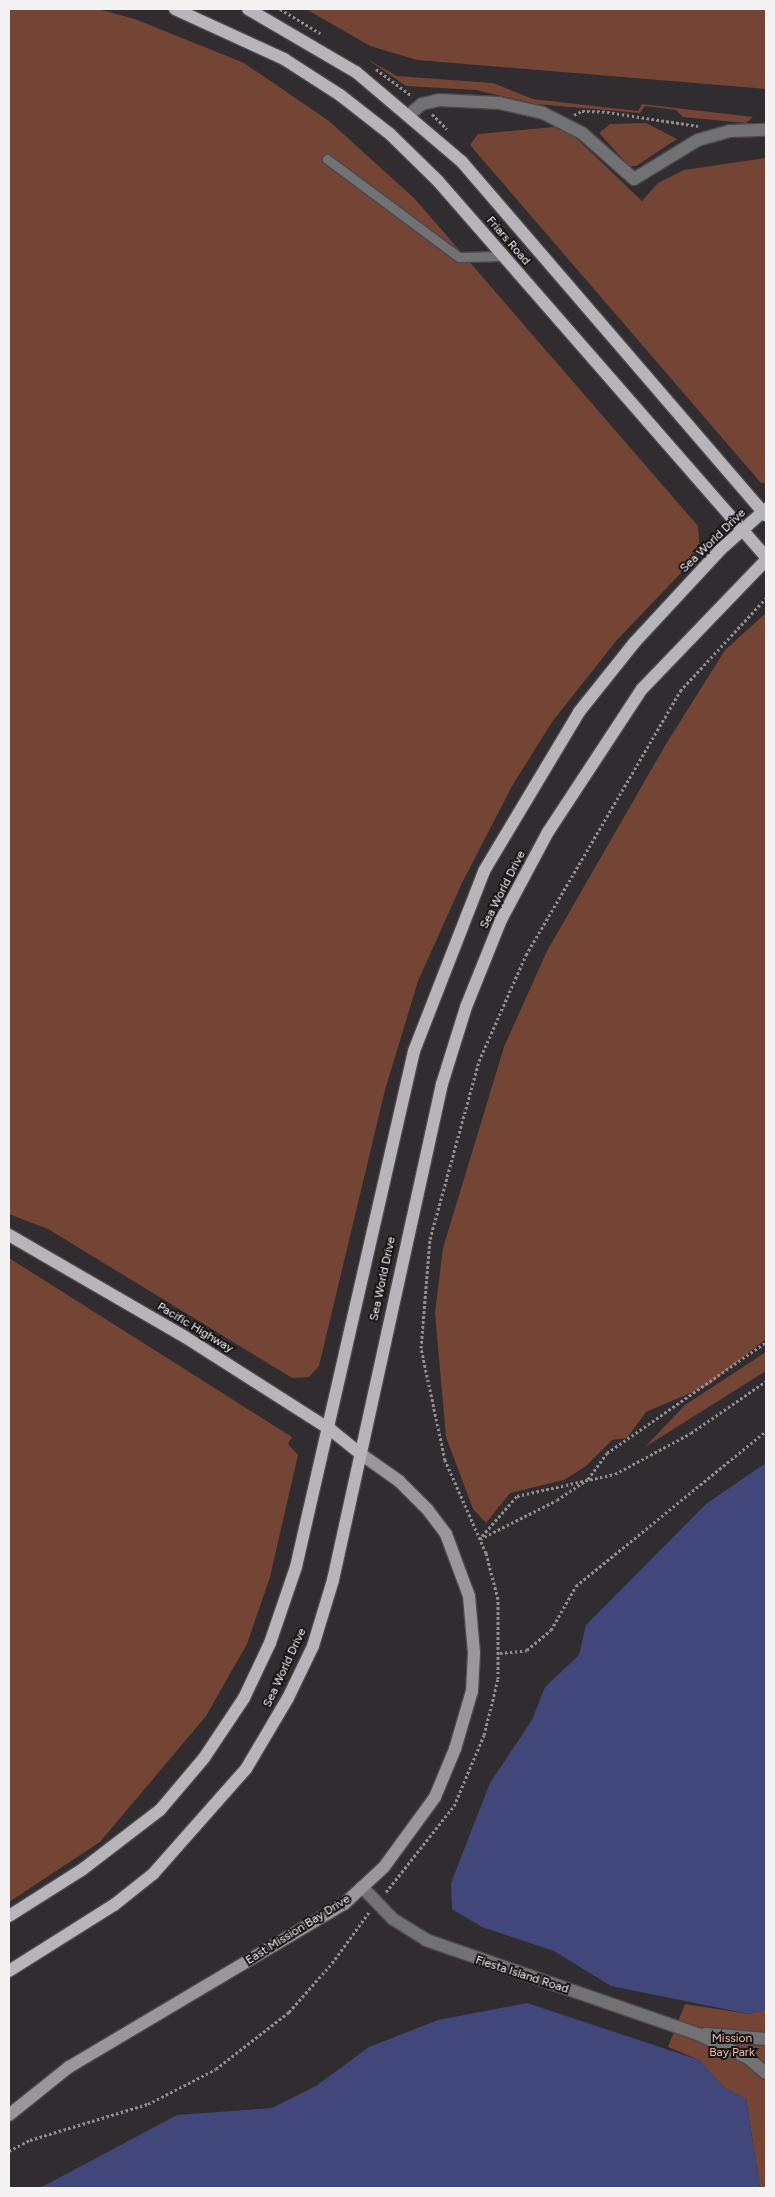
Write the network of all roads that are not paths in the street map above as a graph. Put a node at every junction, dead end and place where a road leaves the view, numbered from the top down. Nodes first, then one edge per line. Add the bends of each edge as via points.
1 (175, 9) edge
2 (248, 9) edge
3 (410, 114) junction
4 (766, 130) edge
5 (327, 159) dead end
6 (503, 256) junction
7 (765, 512) edge
8 (741, 531) junction
9 (766, 559) edge
10 (9, 1235) edge
11 (331, 1430) junction
12 (361, 1454) junction
13 (362, 1887) junction
14 (9, 1916) edge
15 (9, 1971) edge
16 (698, 2034) junction
17 (766, 2039) edge
18 (766, 2074) edge
19 (9, 2115) edge

1 - 6 main road, Friars Road via 284,60 340,95 438,181
2 - 3 main road, Friars Road via 356,72
3 - 4 street via 429,101 468,100 521,107 564,121 597,144 634,178 680,148 717,134
3 - 7 main road, Friars Road via 462,162
5 - 6 lane via 459,257
6 - 8 main road, Friars Road
7 - 8 main road, Sea World Drive
8 - 9 main road, Friars Road
8 - 11 main road, Sea World Drive via 634,643 579,712 484,872 414,1051
9 - 12 main road, Sea World Drive via 642,690 548,832 501,920 466,1007 442,1084
10 - 11 main road, Pacific Highway via 185,1337
11 - 12 main road, Pacific Highway
11 - 14 main road, Sea World Drive via 296,1567 270,1643 244,1698 199,1765 160,1810 83,1869
12 - 13 main road, East Mission Bay Drive via 400,1481 446,1534 469,1596 474,1653 472,1691 455,1749 434,1797 384,1867
12 - 15 main road, Sea World Drive via 333,1580 313,1646 246,1769 153,1874 114,1906
13 - 16 street, Fiesta Island Road via 393,1919 457,1954
13 - 19 main road, East Mission Bay Drive via 286,1940 69,2067
16 - 17 street, Fiesta Island Road
16 - 18 street, Fiesta Island Road via 748,2058

